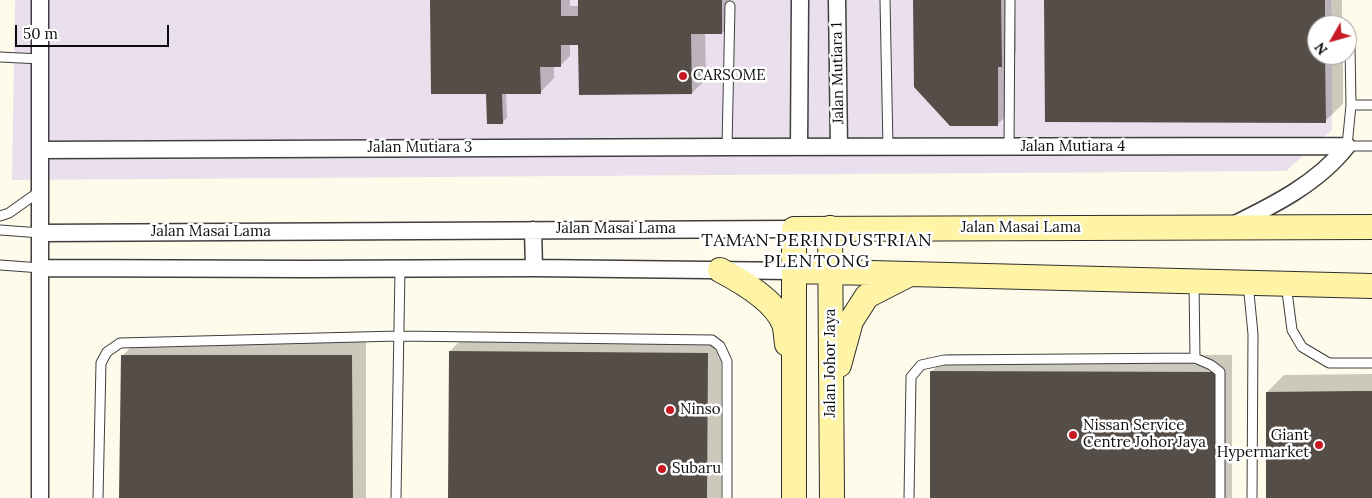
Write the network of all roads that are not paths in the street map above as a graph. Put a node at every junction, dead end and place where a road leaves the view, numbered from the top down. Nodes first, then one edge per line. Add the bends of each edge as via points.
1 (40, 0) edge
2 (800, 0) edge
3 (838, 0) edge
4 (885, 0) edge
5 (1010, 0) edge
6 (730, 6) dead end
7 (0, 57) edge
8 (41, 59) junction
9 (1350, 65) edge
10 (1351, 105) junction
11 (1372, 105) edge
12 (1348, 146) junction
13 (1372, 146) edge
14 (727, 147) junction
15 (799, 147) junction
16 (839, 147) junction
17 (888, 147) junction
18 (1009, 147) junction
19 (41, 150) junction
20 (41, 191) junction
21 (0, 216) edge
22 (1372, 227) edge
23 (830, 228) junction
24 (1229, 228) junction
25 (794, 229) junction
26 (0, 230) edge
27 (533, 230) junction
28 (41, 233) junction
29 (0, 265) edge
30 (41, 268) junction
31 (534, 268) junction
32 (400, 269) junction
33 (720, 270) junction
34 (794, 271) junction
35 (830, 272) junction
36 (910, 274) junction
37 (1194, 282) junction
38 (1248, 283) junction
39 (1286, 284) junction
40 (1372, 286) edge
41 (399, 336) junction
42 (1195, 358) junction
43 (1372, 363) edge
44 (794, 392) junction
45 (831, 396) junction
46 (40, 498) edge
47 (98, 498) edge
48 (396, 498) edge
49 (727, 498) edge
50 (794, 498) edge
51 (832, 498) edge
52 (909, 498) edge
53 (1220, 498) edge
54 (1252, 498) edge

1 - 8 street
2 - 15 street
3 - 16 street, Jalan Mutiara 1
4 - 17 lane
5 - 18 lane
6 - 14 lane
7 - 8 lane
8 - 19 street
9 - 10 lane
10 - 11 lane
10 - 12 lane
12 - 13 lane
12 - 18 street, Jalan Mutiara 4
12 - 24 street via 1322,172 1274,205
14 - 15 street, Jalan Mutiara 3
14 - 19 street, Jalan Mutiara 3
15 - 16 street, Jalan Mutiara 4
16 - 17 street, Jalan Mutiara 4
17 - 18 street, Jalan Mutiara 4
19 - 20 street
20 - 21 lane via 10,213
20 - 28 street
22 - 24 main road, Jalan Masai Lama
23 - 24 main road, Jalan Masai Lama
23 - 25 main road, Jalan Masai Lama
23 - 35 main road, Jalan Johor Jaya
25 - 27 street, Jalan Masai Lama
25 - 34 main road
26 - 28 lane
27 - 28 street, Jalan Masai Lama
27 - 31 street
28 - 30 street
29 - 30 lane
30 - 32 street
30 - 46 street
31 - 32 street
31 - 33 street
32 - 41 lane
33 - 34 street
33 - 44 main road via 747,285 772,306 784,324
34 - 35 main road
34 - 44 main road
35 - 36 main road
35 - 45 main road, Jalan Johor Jaya
36 - 37 main road
36 - 45 main road via 867,296 851,321
37 - 38 main road
37 - 42 lane
38 - 39 main road
38 - 54 lane via 1253,334
39 - 40 main road
39 - 43 lane via 1292,330 1302,347 1329,362
41 - 47 lane via 120,343 100,363
41 - 48 lane
41 - 49 lane via 712,340 720,346 727,361
42 - 52 lane via 944,360 921,365 911,377
42 - 53 lane via 1220,372
44 - 50 main road
45 - 51 main road, Jalan Johor Jaya

